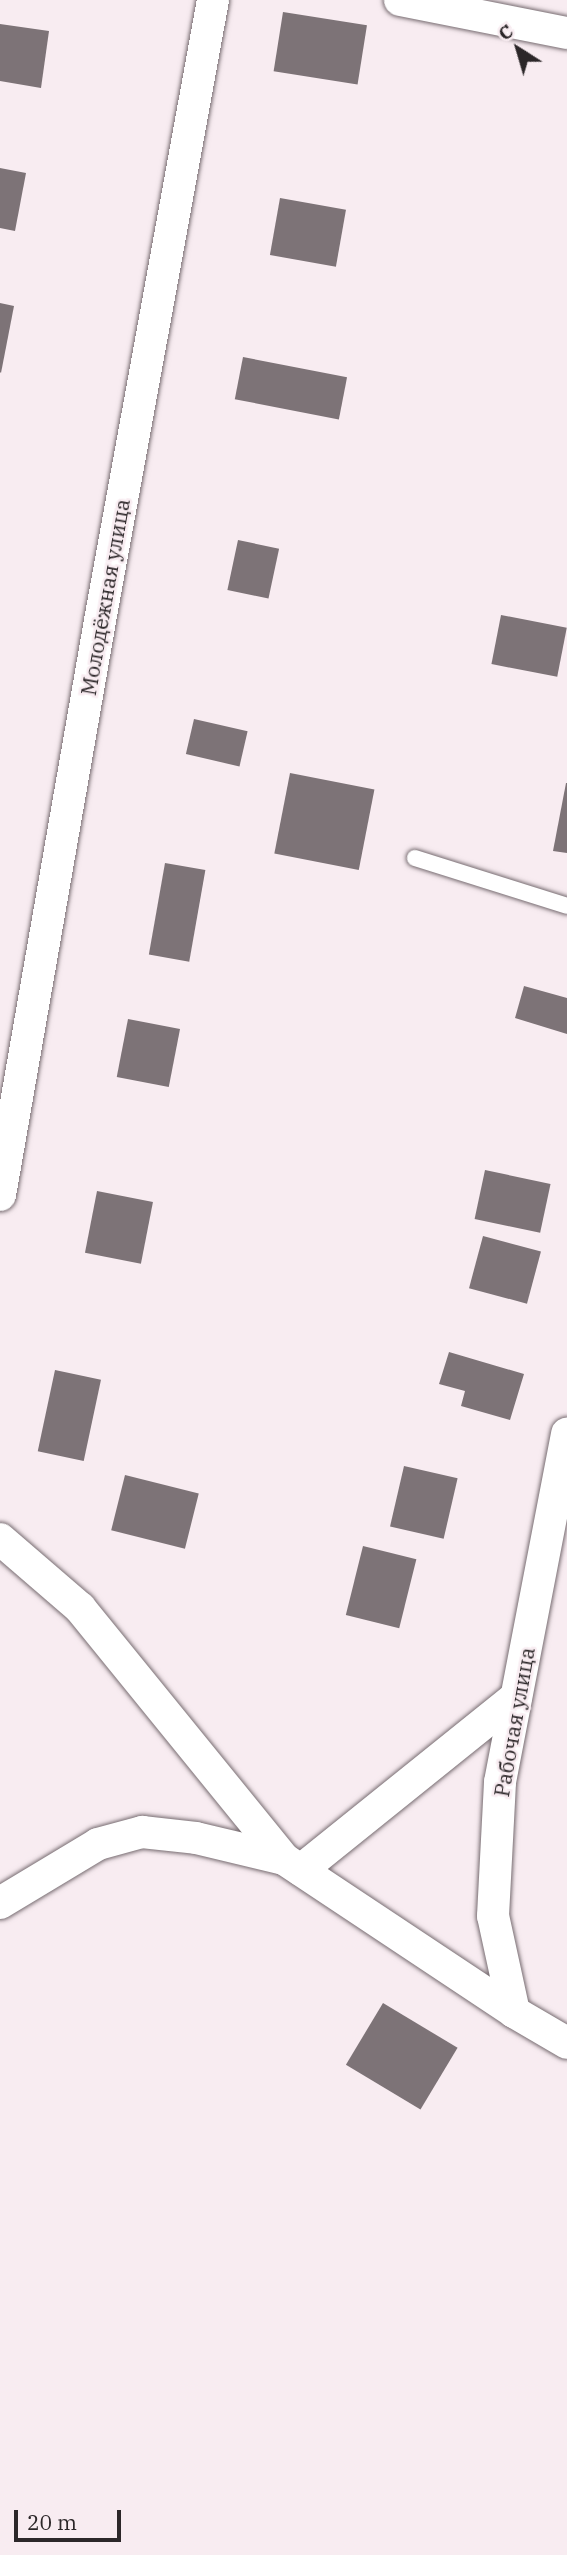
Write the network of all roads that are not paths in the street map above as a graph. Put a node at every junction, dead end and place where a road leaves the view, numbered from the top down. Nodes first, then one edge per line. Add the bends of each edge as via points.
1 (213, 0) edge
2 (400, 0) edge
3 (567, 33) edge
4 (415, 858) dead end
5 (567, 906) edge
6 (0, 1195) edge
7 (567, 1433) edge
8 (0, 1539) edge
9 (516, 1697) junction
10 (293, 1865) junction
11 (0, 1903) edge
12 (514, 2012) junction
13 (567, 2043) edge

1 - 6 street, Молодёжная улица
2 - 3 street
4 - 5 lane
7 - 9 street, Рабочая улица
8 - 10 street via 80,1608
9 - 10 street
9 - 12 street, Рабочая улица via 500,1782 494,1916
10 - 11 street via 196,1838 142,1832 98,1844
10 - 12 street
12 - 13 street

